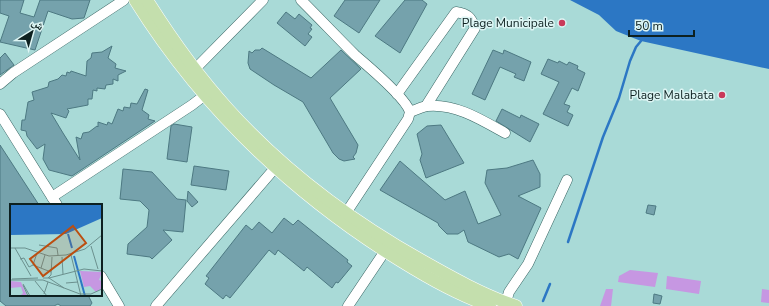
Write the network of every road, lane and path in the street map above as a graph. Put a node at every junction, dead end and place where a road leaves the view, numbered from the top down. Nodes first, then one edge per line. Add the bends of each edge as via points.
1 (124, 0) edge
2 (136, 0) edge
3 (147, 0) edge
4 (263, 0) edge
5 (301, 0) edge
6 (195, 69) junction
7 (0, 84) edge
8 (397, 94) junction
9 (205, 95) junction
10 (426, 106) junction
11 (410, 112) junction
12 (0, 114) edge
13 (505, 133) dead end
14 (276, 168) junction
15 (567, 180) dead end
16 (55, 201) edge
17 (346, 213) junction
18 (385, 251) junction
19 (102, 278) edge
20 (511, 304) edge
21 (119, 306) edge
22 (156, 306) edge
23 (348, 306) edge
24 (490, 306) edge

1 - 7 street via 13,72
2 - 9 main road via 160,38
3 - 6 main road
4 - 6 street
5 - 8 street
6 - 17 main road via 228,109 269,149
8 - 10 street via 456,12 464,13 472,19 474,28
8 - 11 street
9 - 14 main road via 251,146
9 - 16 street
10 - 11 street
10 - 13 street via 448,106
11 - 17 street via 408,119
12 - 16 street
14 - 18 main road via 341,221
14 - 22 street
15 - 20 street via 528,264 509,292
17 - 20 main road via 436,269
18 - 23 street
18 - 24 main road via 458,293
19 - 21 street

